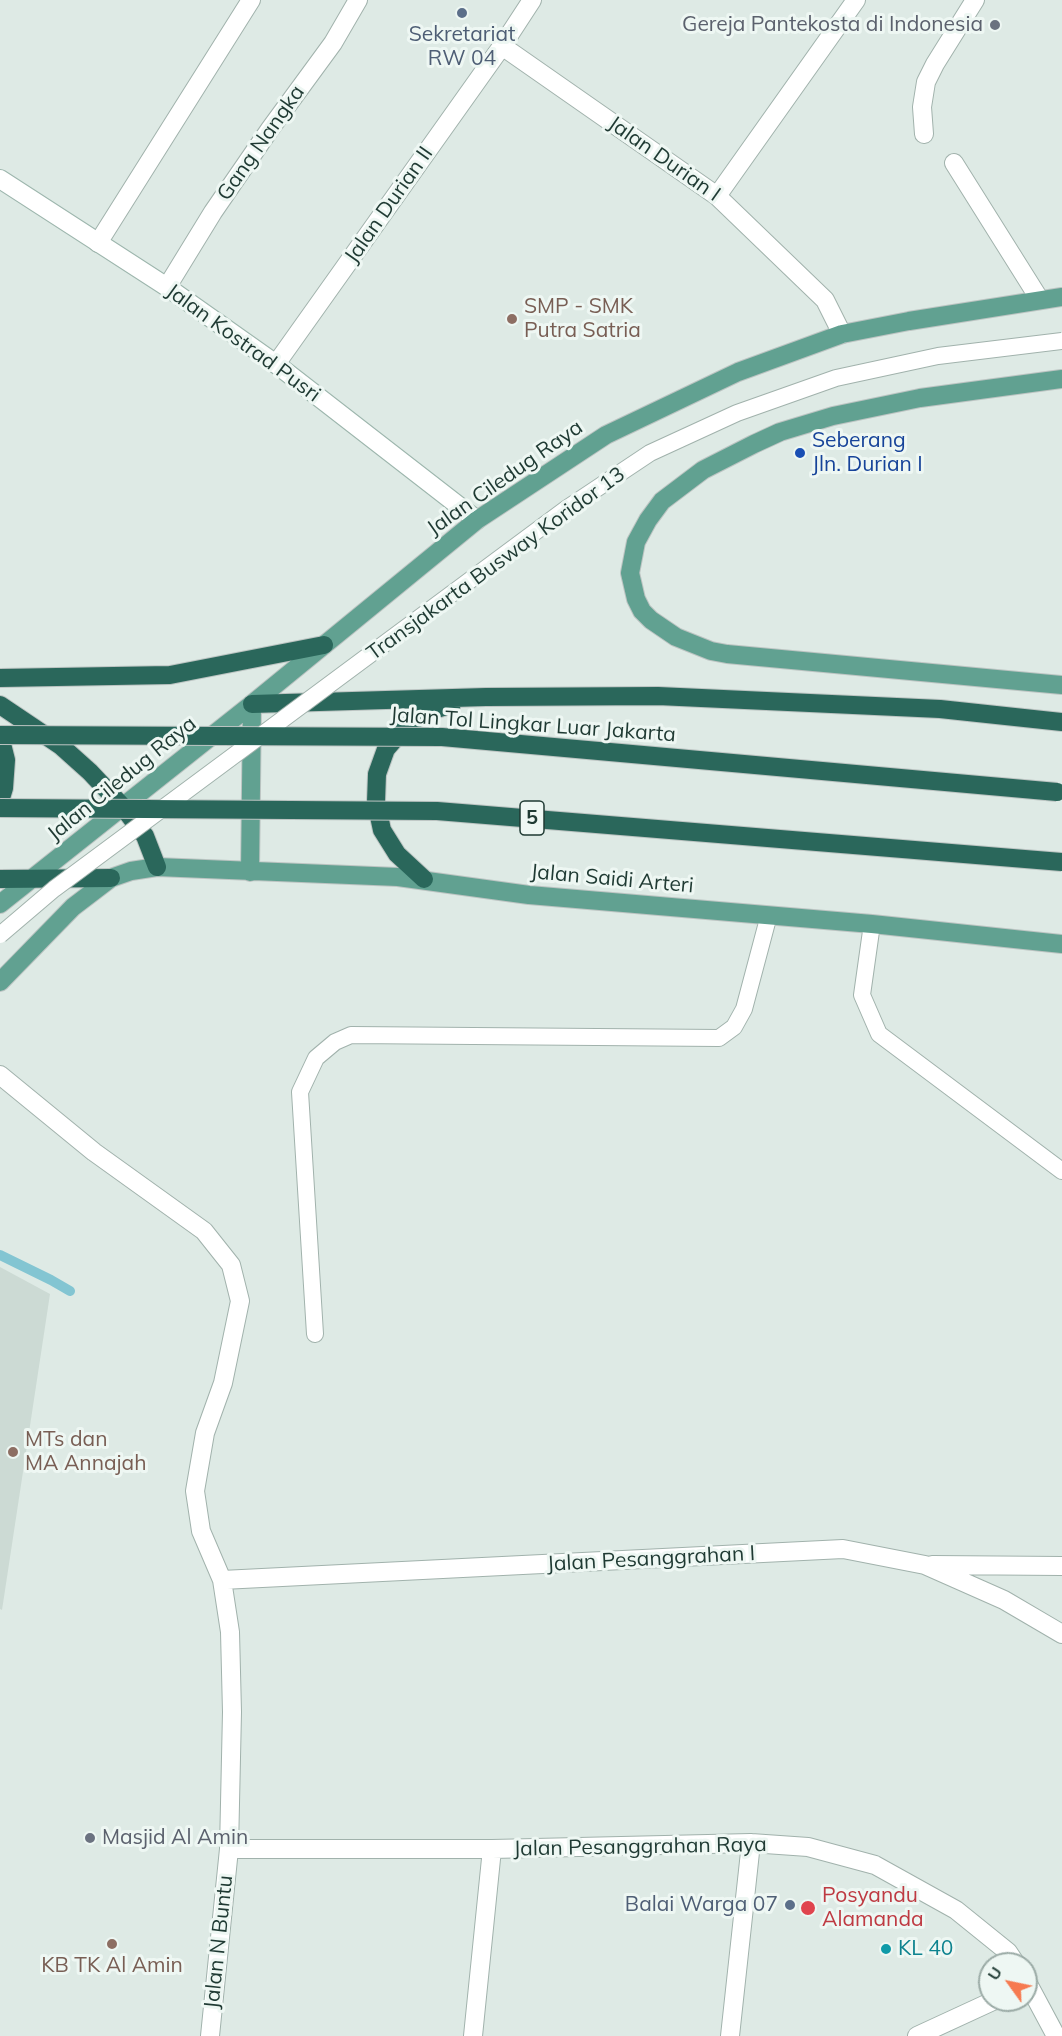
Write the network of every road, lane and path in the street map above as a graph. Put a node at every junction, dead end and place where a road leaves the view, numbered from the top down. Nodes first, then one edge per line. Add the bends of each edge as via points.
1 (251, 0) edge
2 (357, 0) edge
3 (532, 0) edge
4 (856, 0) edge
5 (975, 0) edge
6 (502, 46) junction
7 (924, 134) dead end
8 (954, 163) dead end
9 (0, 179) edge
10 (717, 196) junction
11 (98, 243) junction
12 (167, 288) junction
13 (1062, 297) edge
14 (1040, 300) junction
15 (842, 334) junction
16 (1062, 341) edge
17 (276, 363) junction
18 (1062, 379) edge
19 (477, 520) junction
20 (324, 645) junction
21 (0, 678) edge
22 (1062, 686) edge
23 (486, 697) junction
24 (252, 704) junction
25 (0, 705) edge
26 (1062, 722) edge
27 (0, 736) edge
28 (1060, 792) edge
29 (0, 801) edge
30 (123, 807) junction
31 (0, 808) edge
32 (1062, 862) edge
33 (157, 867) junction
34 (250, 872) junction
35 (111, 878) junction
36 (0, 879) edge
37 (34, 879) junction
38 (424, 879) junction
39 (0, 904) edge
40 (769, 915) junction
41 (872, 924) junction
42 (0, 935) edge
43 (1062, 944) edge
44 (0, 982) edge
45 (0, 1075) edge
46 (1062, 1171) edge
47 (315, 1334) dead end
48 (925, 1565) junction
49 (1062, 1566) edge
50 (222, 1580) junction
51 (1062, 1634) edge
52 (751, 1843) junction
53 (229, 1849) junction
54 (492, 1850) junction
55 (1008, 1952) edge
56 (1038, 2003) edge
57 (978, 2008) edge
58 (210, 2036) edge
59 (473, 2036) edge
60 (730, 2036) edge
61 (917, 2036) edge
62 (1056, 2036) edge

1 - 11 street
2 - 12 street, Gang Nangka via 333,43 213,212
3 - 6 street
4 - 10 street
5 - 7 street via 926,82 922,107
6 - 10 street, Jalan Durian I
6 - 17 street, Jalan Durian II
8 - 14 street
9 - 11 street, Jalan Kostrad Pusri
10 - 15 street, Jalan Durian I via 825,300
11 - 12 street, Jalan Kostrad Pusri
12 - 17 street, Jalan Kostrad Pusri
13 - 14 main road, Jalan Ciledug Raya
14 - 15 main road, Jalan Ciledug Raya
15 - 19 main road, Jalan Ciledug Raya via 738,372 606,435
16 - 42 lane, Transjakarta Busway Koridor 13, bridge via 938,356 836,378 737,413 650,453 528,537 54,889
17 - 19 street, Jalan Kostrad Pusri
18 - 22 main road via 920,398 833,416 780,432 703,470 662,501 636,542 631,561 632,586 642,611 689,644 727,654
19 - 20 main road, Jalan Ciledug Raya
20 - 21 highway via 170,675
20 - 24 main road, Jalan Ciledug Raya
23 - 24 highway
23 - 26 highway via 775,700 939,709
23 - 38 highway via 438,708 414,719 395,736 380,762 375,789 382,830 397,854
24 - 30 main road, Jalan Ciledug Raya
24 - 34 main road
25 - 30 highway via 61,746
27 - 28 highway, Jalan Tol Lingkar Luar Jakarta, bridge via 442,737
27 - 29 highway via 6,760
30 - 33 highway via 145,836
30 - 37 main road, Jalan Ciledug Raya
31 - 32 highway, 5, bridge via 437,811
33 - 34 main road, Jalan Saidi Arteri
33 - 35 main road
34 - 38 main road, Jalan Saidi Arteri
35 - 37 highway
35 - 44 main road via 73,907
36 - 37 highway
37 - 39 main road, Jalan Ciledug Raya
38 - 40 main road, Jalan Saidi Arteri via 529,895
40 - 41 main road, Jalan Saidi Arteri
40 - 47 lane via 744,1009 734,1027 719,1038 351,1035 316,1058 300,1092
41 - 43 main road, Jalan Saidi Arteri
41 - 46 lane via 862,995 879,1034
45 - 50 street, Jalan N Buntu via 94,1152 204,1231 231,1265 240,1301 223,1383 205,1433 195,1491 201,1531
48 - 49 street
48 - 50 street, Jalan Pesanggrahan I via 843,1549
48 - 51 street, Jalan Pesanggrahan I via 1004,1600
50 - 53 street, Jalan N Buntu via 230,1643 232,1712
52 - 54 street, Jalan Pesanggrahan Raya
52 - 55 street, Jalan Pesanggrahan Raya via 808,1847 875,1865 956,1910
52 - 60 street
53 - 54 street, Jalan Pesanggrahan Raya
53 - 58 street, Jalan N Buntu
54 - 59 street
56 - 62 street
57 - 61 street

